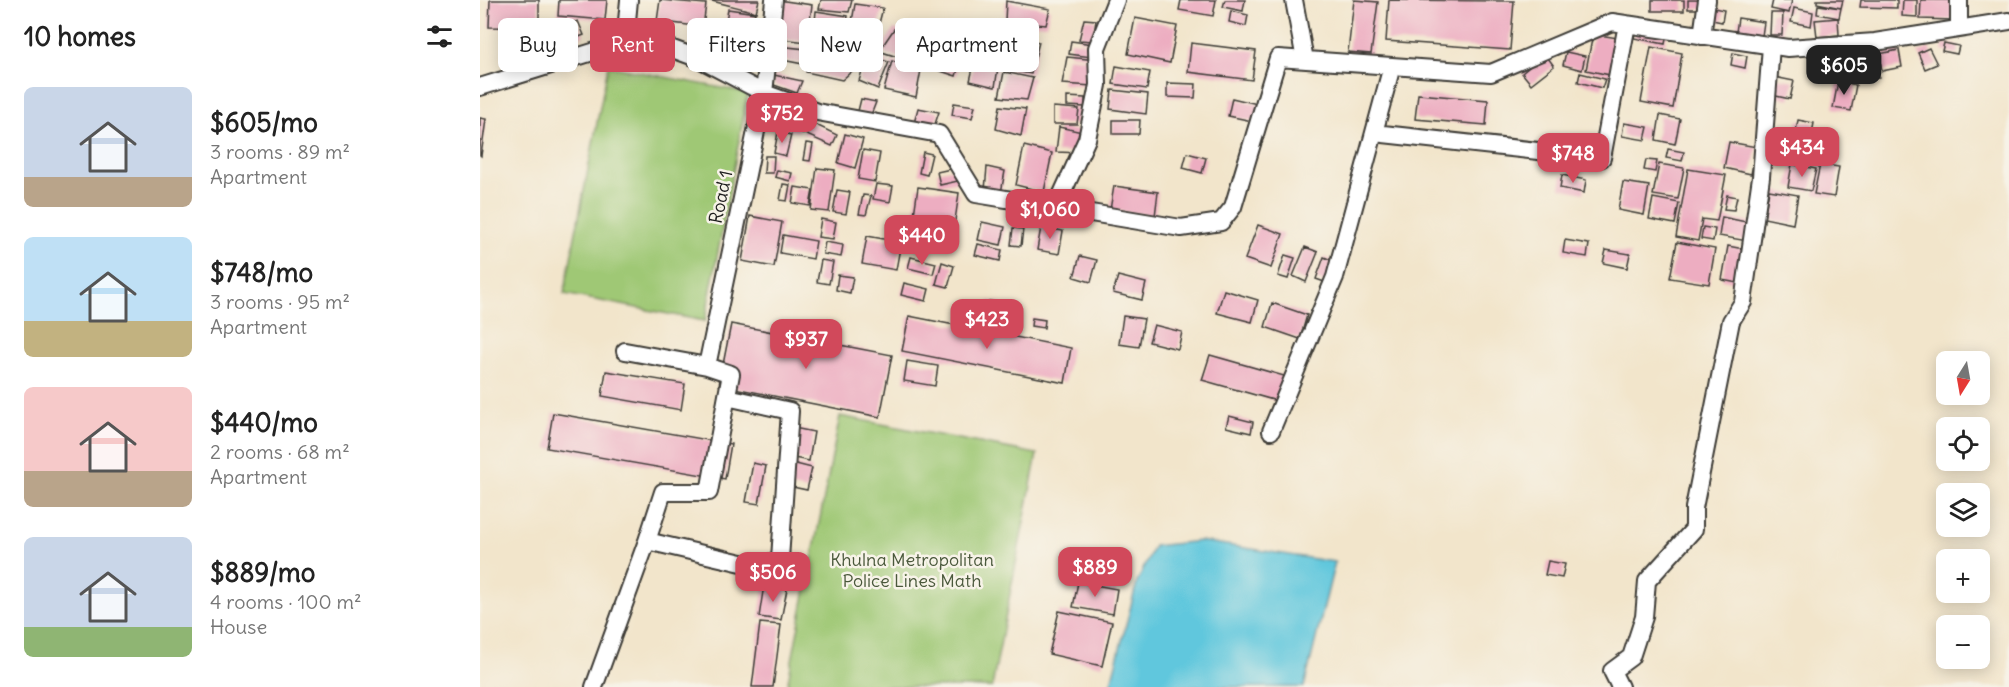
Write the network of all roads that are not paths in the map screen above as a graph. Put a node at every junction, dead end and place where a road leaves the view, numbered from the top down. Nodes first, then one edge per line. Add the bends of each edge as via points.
1 (629, 0) edge
2 (774, 0) edge
3 (1116, 0) edge
4 (1294, 0) edge
5 (1707, 0) edge
6 (1959, 0) edge
7 (627, 18) edge
8 (2009, 21) edge
9 (1627, 24) junction
10 (1959, 29) junction
11 (1702, 36) junction
12 (1771, 46) junction
13 (675, 50) edge
14 (590, 53) edge
15 (1305, 60) junction
16 (1392, 66) junction
17 (480, 87) edge
18 (764, 93) junction
19 (1374, 133) junction
20 (1056, 207) junction
21 (625, 351) dead end
22 (707, 366) junction
23 (727, 397) junction
24 (1271, 431) dead end
25 (647, 541) junction
26 (594, 687) edge
27 (1620, 687) edge

1 - 7 street
2 - 18 street, Road 1
3 - 20 street via 1097,48 1098,85 1087,139
4 - 15 street
5 - 11 street
6 - 10 street
8 - 10 street
9 - 11 street
9 - 16 street via 1612,22 1491,73
9 - 19 street via 1602,158
10 - 12 street via 1875,42
11 - 12 street
12 - 27 street via 1761,177 1743,302 1731,321 1694,508 1695,530 1647,581 1644,617 1631,657 1612,671
13 - 18 street
14 - 17 street
15 - 16 street
15 - 20 street via 1278,58 1233,207 1221,222 1180,228
16 - 19 street
18 - 20 street via 817,112 939,134 976,194
18 - 22 street, Road 1
19 - 24 street via 1335,277
21 - 22 street
22 - 23 street via 731,374
23 - 25 street via 709,492 663,492
23 - 25 street via 790,411 780,558 759,567
25 - 26 street

